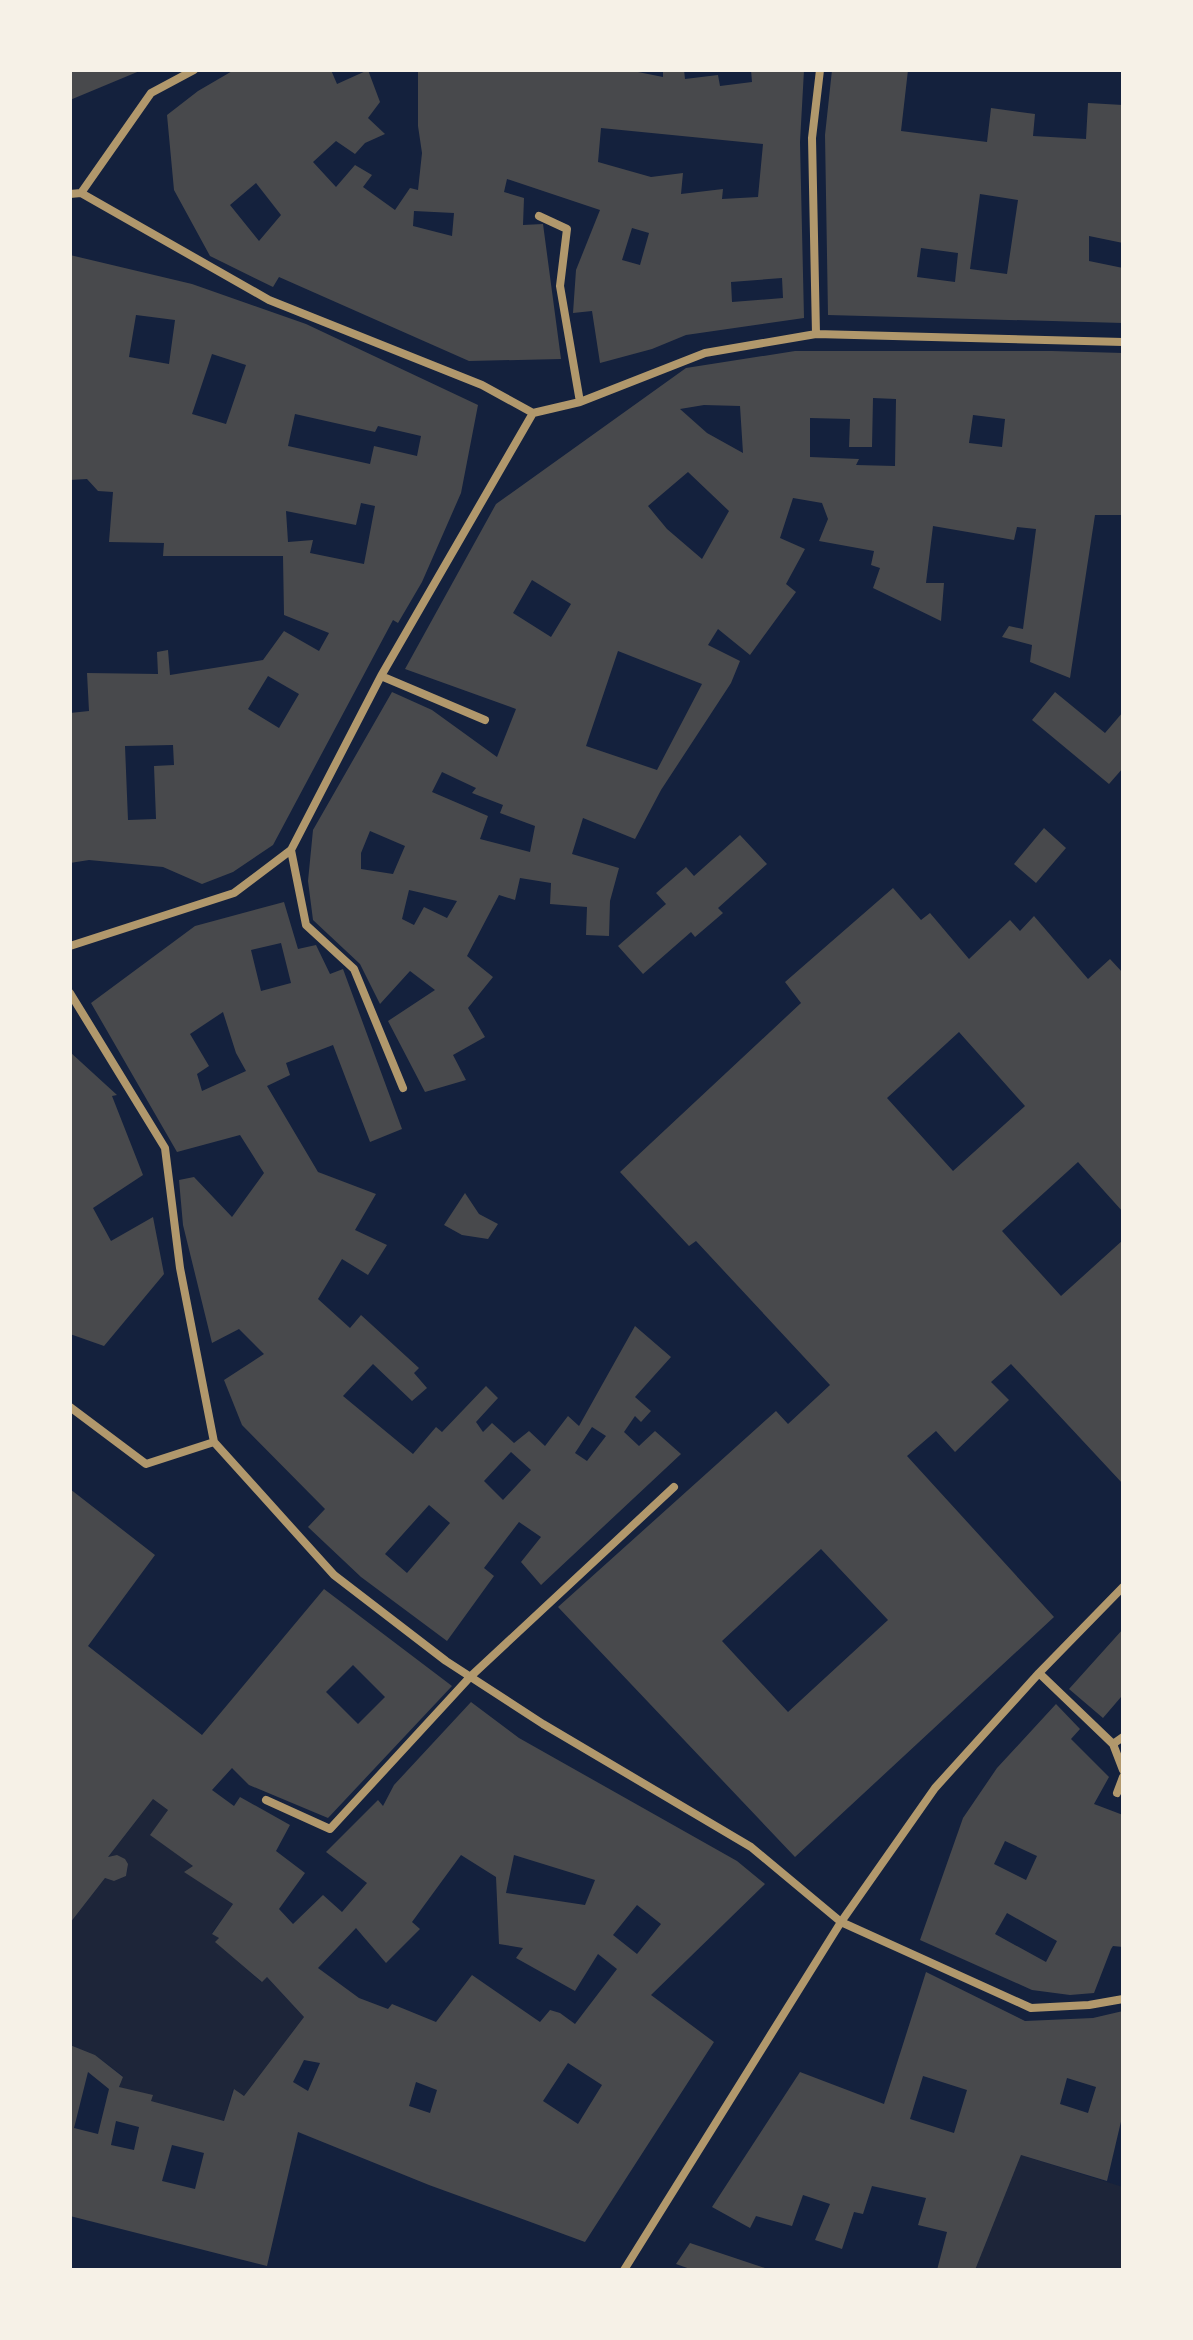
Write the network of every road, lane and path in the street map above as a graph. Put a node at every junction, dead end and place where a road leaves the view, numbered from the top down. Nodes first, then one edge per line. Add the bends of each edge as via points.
1 (194, 70) edge
2 (820, 70) edge
3 (81, 193) junction
4 (70, 194) edge
5 (539, 216) dead end
6 (816, 334) junction
7 (1123, 342) edge
8 (580, 402) junction
9 (533, 413) junction
10 (381, 676) junction
11 (485, 720) dead end
12 (291, 850) junction
13 (70, 946) edge
14 (70, 993) edge
15 (403, 1088) dead end
16 (70, 1407) edge
17 (214, 1442) junction
18 (674, 1487) dead end
19 (1123, 1587) edge
20 (1039, 1673) junction
21 (470, 1677) junction
22 (1123, 1737) edge
23 (1113, 1744) junction
24 (1123, 1770) edge
25 (1123, 1777) edge
26 (1117, 1793) dead end
27 (266, 1800) dead end
28 (841, 1922) junction
29 (1123, 1999) edge
30 (624, 2270) edge

1 - 3 street via 151,93
2 - 6 street via 812,138
3 - 4 street
3 - 9 street via 269,300 482,385
5 - 8 street via 567,229 560,286
6 - 7 street
6 - 8 street via 705,353
8 - 9 street
9 - 10 street
10 - 11 street
10 - 12 street
12 - 13 street via 234,893
12 - 15 street via 306,925 354,969
14 - 17 street via 165,1148 180,1268
16 - 17 street via 146,1464
17 - 21 street via 334,1575
18 - 21 street
19 - 20 street
20 - 23 street
20 - 28 street via 935,1788
21 - 27 street via 330,1829
21 - 28 street via 751,1847
22 - 23 street
23 - 24 street
25 - 26 street
28 - 29 street via 1031,2008
28 - 30 street

